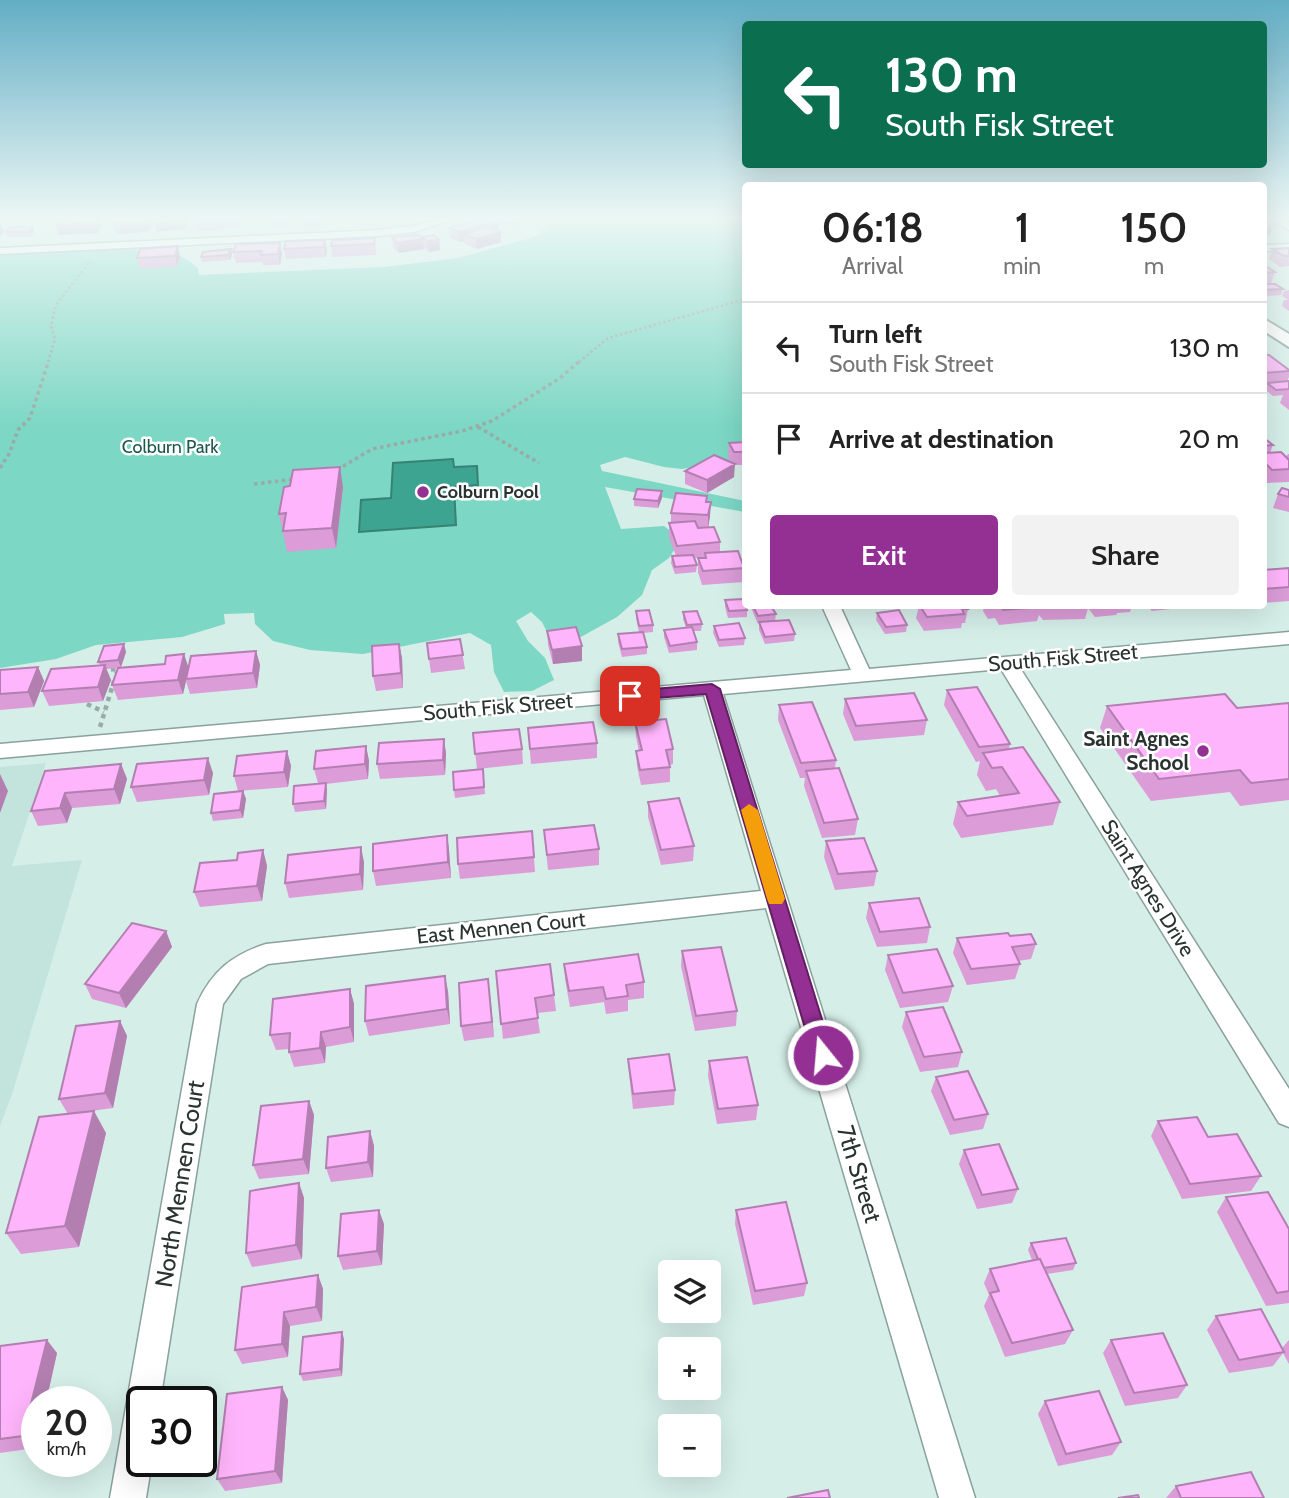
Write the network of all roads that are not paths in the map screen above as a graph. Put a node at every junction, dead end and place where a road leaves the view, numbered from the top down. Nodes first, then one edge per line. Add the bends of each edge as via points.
1 (1267, 326) edge
2 (1289, 342) edge
3 (832, 609) edge
4 (1289, 638) edge
5 (1007, 663) junction
6 (863, 676) junction
7 (712, 689) junction
8 (0, 751) edge
9 (776, 898) junction
10 (230, 972) joint
11 (1289, 1114) edge
12 (147, 1386) edge
13 (131, 1477) edge
14 (128, 1498) edge
15 (957, 1498) edge

1 - 2 street
3 - 6 street
4 - 5 street, South Fisk Street
5 - 6 street, South Fisk Street
5 - 11 street, Saint Agnes Drive
6 - 7 street, South Fisk Street
7 - 8 street, South Fisk Street
7 - 9 street, 7th Street
9 - 10 street, East Mennen Court via 266,954
9 - 15 street, 7th Street
10 - 12 street, North Mennen Court via 210,1004
13 - 14 street

